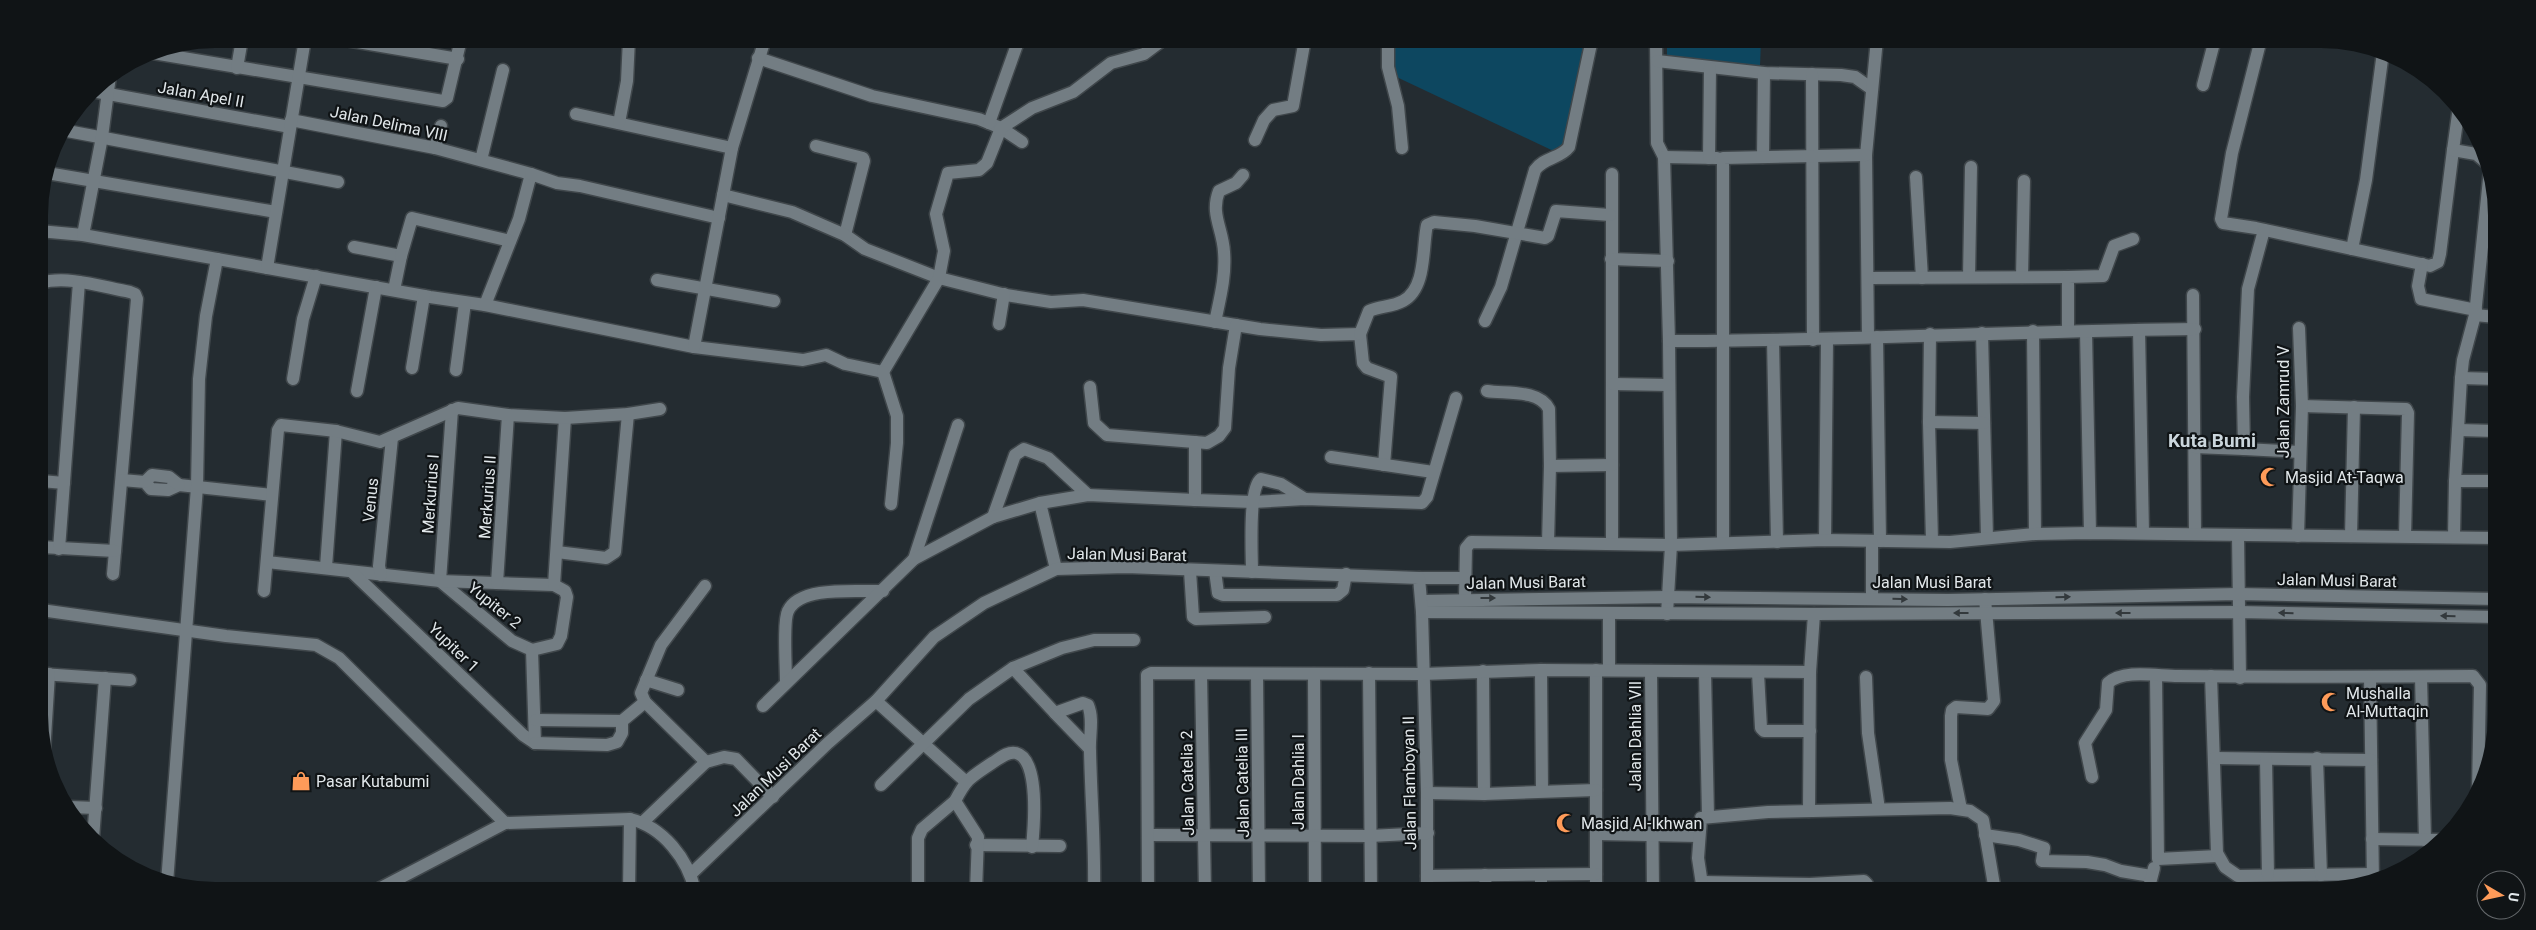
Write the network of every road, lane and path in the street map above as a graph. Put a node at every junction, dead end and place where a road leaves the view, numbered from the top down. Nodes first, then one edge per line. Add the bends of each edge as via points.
1 (240, 48) edge
2 (303, 48) edge
3 (393, 48) edge
4 (460, 48) edge
5 (629, 48) edge
6 (762, 48) edge
7 (1016, 48) edge
8 (1152, 48) edge
9 (1303, 48) edge
10 (1388, 48) edge
11 (1590, 48) edge
12 (1656, 48) edge
13 (1876, 48) edge
14 (2213, 48) edge
15 (2259, 48) edge
16 (165, 55) edge
17 (758, 58) junction
18 (458, 59) junction
19 (2382, 59) edge
20 (1657, 61) junction
21 (237, 68) junction
22 (1710, 68) junction
23 (503, 70) dead end
24 (1764, 72) junction
25 (1812, 74) junction
26 (298, 76) junction
27 (2203, 85) dead end
28 (108, 86) edge
29 (1872, 89) junction
30 (100, 93) edge
31 (106, 94) junction
32 (576, 114) dead end
33 (2457, 118) edge
34 (290, 123) junction
35 (619, 123) junction
36 (995, 125) junction
37 (440, 126) dead end
38 (71, 131) edge
39 (102, 137) junction
40 (1255, 140) dead end
41 (1022, 142) dead end
42 (816, 146) dead end
43 (435, 148) junction
44 (732, 148) junction
45 (1402, 148) dead end
46 (2453, 150) junction
47 (1866, 155) junction
48 (2477, 155) edge
49 (1664, 157) junction
50 (1763, 157) junction
51 (1813, 157) junction
52 (1709, 158) junction
53 (1723, 158) junction
54 (481, 160) junction
55 (1971, 167) dead end
56 (283, 170) junction
57 (52, 174) edge
58 (531, 174) junction
59 (1612, 174) dead end
60 (1243, 175) dead end
61 (1916, 177) dead end
62 (2024, 181) dead end
63 (94, 182) junction
64 (338, 182) dead end
65 (724, 195) junction
66 (2487, 196) edge
67 (276, 212) junction
68 (1610, 215) junction
69 (719, 218) junction
70 (2264, 230) junction
71 (48, 232) edge
72 (1517, 232) junction
73 (83, 235) junction
74 (845, 235) junction
75 (2134, 239) dead end
76 (510, 241) junction
77 (354, 247) dead end
78 (2352, 249) junction
79 (401, 256) junction
80 (217, 259) junction
81 (1611, 259) junction
82 (1668, 262) junction
83 (2422, 264) junction
84 (267, 268) junction
85 (316, 276) junction
86 (1969, 277) junction
87 (2022, 277) junction
88 (2068, 277) junction
89 (939, 278) junction
90 (1869, 278) junction
91 (1922, 278) junction
92 (48, 280) edge
93 (657, 280) dead end
94 (79, 282) junction
95 (376, 287) junction
96 (705, 287) junction
97 (394, 290) junction
98 (1004, 294) junction
99 (2193, 295) dead end
100 (424, 296) junction
101 (774, 301) dead end
102 (465, 303) junction
103 (485, 305) junction
104 (2475, 312) junction
105 (2488, 315) edge
106 (1485, 321) dead end
107 (1215, 322) junction
108 (999, 324) dead end
109 (1236, 325) junction
110 (2299, 328) dead end
111 (2195, 329) junction
112 (2068, 330) junction
113 (2139, 330) junction
114 (2033, 331) junction
115 (2086, 332) junction
116 (1982, 333) junction
117 (1360, 334) junction
118 (1930, 334) junction
119 (1873, 337) junction
120 (1773, 340) junction
121 (1812, 340) junction
122 (1827, 340) junction
123 (1669, 341) junction
124 (1723, 341) junction
125 (694, 347) junction
126 (412, 368) dead end
127 (456, 370) dead end
128 (883, 372) junction
129 (2461, 378) junction
130 (2488, 379) edge
131 (293, 380) dead end
132 (1613, 384) junction
133 (1668, 385) junction
134 (1090, 387) dead end
135 (357, 391) dead end
136 (1487, 391) dead end
137 (1456, 398) dead end
138 (2302, 406) junction
139 (2354, 407) junction
140 (452, 410) junction
141 (660, 410) dead end
142 (508, 414) junction
143 (628, 414) junction
144 (565, 418) junction
145 (1929, 422) junction
146 (1984, 423) junction
147 (958, 425) dead end
148 (2458, 430) junction
149 (2488, 430) edge
150 (336, 431) junction
151 (392, 438) junction
152 (1195, 442) junction
153 (2194, 447) junction
154 (2244, 450) junction
155 (2300, 452) junction
156 (1331, 457) dead end
157 (1384, 465) junction
158 (1612, 465) junction
159 (1550, 466) junction
160 (1434, 472) junction
161 (122, 480) junction
162 (2455, 480) junction
163 (2488, 480) edge
164 (48, 482) edge
165 (64, 483) junction
166 (197, 487) junction
167 (272, 495) junction
168 (1088, 495) junction
169 (1304, 499) junction
170 (1195, 500) junction
171 (1040, 502) junction
172 (1253, 502) junction
173 (891, 504) dead end
174 (993, 517) junction
175 (2090, 533) junction
176 (2035, 534) junction
177 (2143, 534) junction
178 (2194, 534) junction
179 (2238, 536) junction
180 (2298, 536) junction
181 (2351, 536) junction
182 (2405, 536) junction
183 (2454, 537) junction
184 (1987, 538) junction
185 (2488, 538) edge
186 (1825, 540) junction
187 (1876, 541) junction
188 (1932, 541) junction
189 (1777, 542) junction
190 (1548, 543) junction
191 (1723, 543) junction
192 (1612, 544) junction
193 (1671, 546) junction
194 (48, 548) edge
195 (59, 549) junction
196 (115, 551) junction
197 (557, 552) junction
198 (914, 560) junction
199 (267, 562) junction
200 (326, 567) junction
201 (1056, 569) junction
202 (380, 570) junction
203 (1190, 571) junction
204 (1215, 571) junction
205 (352, 572) junction
206 (1252, 572) junction
207 (113, 574) dead end
208 (1346, 574) junction
209 (1419, 578) junction
210 (1464, 578) junction
211 (440, 581) junction
212 (497, 582) junction
213 (554, 585) junction
214 (705, 586) dead end
215 (264, 591) dead end
216 (883, 591) junction
217 (2238, 594) junction
218 (1667, 597) junction
219 (1465, 598) junction
220 (1872, 598) junction
221 (1985, 599) junction
222 (2488, 599) edge
223 (1422, 606) junction
224 (48, 611) edge
225 (2239, 612) junction
226 (1987, 613) junction
227 (1609, 614) junction
228 (1667, 614) junction
229 (1814, 614) junction
230 (1872, 614) junction
231 (1265, 617) dead end
232 (2488, 617) edge
233 (184, 630) junction
234 (1134, 640) dead end
235 (532, 650) junction
236 (1013, 668) junction
237 (1483, 670) junction
238 (1541, 670) junction
239 (1596, 670) junction
240 (1609, 670) junction
241 (1651, 670) junction
242 (1705, 672) junction
243 (1810, 672) junction
244 (1369, 673) junction
245 (1758, 673) junction
246 (48, 674) edge
247 (1314, 674) junction
248 (1422, 674) junction
249 (1201, 675) junction
250 (1257, 675) junction
251 (2156, 676) junction
252 (2211, 676) junction
253 (1866, 677) dead end
254 (2421, 677) junction
255 (105, 678) junction
256 (2240, 678) junction
257 (2370, 678) junction
258 (130, 680) dead end
259 (646, 680) junction
260 (786, 681) junction
261 (678, 690) dead end
262 (876, 701) junction
263 (645, 702) junction
264 (763, 706) dead end
265 (1056, 713) junction
266 (536, 720) junction
267 (622, 721) junction
268 (1810, 731) junction
269 (535, 744) junction
270 (924, 745) junction
271 (1090, 749) junction
272 (2215, 758) junction
273 (2317, 758) junction
274 (2266, 759) junction
275 (2371, 760) junction
276 (706, 762) junction
277 (2478, 773) edge
278 (2092, 777) dead end
279 (965, 781) junction
280 (881, 785) dead end
281 (1596, 790) junction
282 (1542, 791) junction
283 (1427, 793) junction
284 (1484, 794) junction
285 (774, 797) junction
286 (955, 801) junction
287 (76, 807) edge
288 (96, 808) junction
289 (1879, 809) junction
290 (1961, 809) junction
291 (1809, 811) junction
292 (1708, 816) junction
293 (637, 821) junction
294 (505, 823) junction
295 (94, 831) edge
296 (1428, 833) junction
297 (1259, 834) junction
298 (1315, 834) junction
299 (1597, 834) junction
300 (1652, 834) junction
301 (1149, 835) junction
302 (1205, 835) junction
303 (1985, 835) junction
304 (1370, 836) junction
305 (1698, 836) junction
306 (2372, 839) junction
307 (2425, 840) junction
308 (2433, 840) edge
309 (976, 845) junction
310 (1060, 846) dead end
311 (1032, 847) junction
312 (2218, 856) junction
313 (2158, 859) junction
314 (691, 874) junction
315 (1596, 874) junction
316 (2373, 874) edge
317 (1485, 875) junction
318 (1541, 875) junction
319 (2268, 875) junction
320 (2320, 875) junction
321 (167, 876) edge
322 (1427, 876) junction
323 (2151, 876) junction
324 (2360, 878) edge
325 (391, 882) edge
326 (630, 882) edge
327 (693, 882) edge
328 (918, 882) edge
329 (976, 882) edge
330 (1094, 882) edge
331 (1148, 882) edge
332 (1205, 882) edge
333 (1259, 882) edge
334 (1315, 882) edge
335 (1371, 882) edge
336 (1427, 882) edge
337 (1485, 882) edge
338 (1541, 882) edge
339 (1596, 882) edge
340 (1653, 882) edge
341 (1702, 882) edge
342 (1993, 882) edge
343 (2150, 882) edge

1 - 21 street
2 - 26 street
3 - 18 street
4 - 18 street
5 - 35 street via 627,81
6 - 17 street
7 - 36 street
8 - 36 street via 1144,54 1111,63 1073,92
9 - 40 street via 1293,106 1273,110 1264,120
10 - 45 street via 1388,67 1398,106
11 - 72 street via 1569,146 1564,154 1540,163 1535,170
12 - 20 street
13 - 29 street
14 - 27 street
15 - 70 street via 2232,153 2221,219 2223,223
16 - 21 street
17 - 36 street via 872,96 978,118
17 - 44 street
18 - 26 street via 447,98 443,101
19 - 78 street via 2366,180
20 - 22 street
20 - 49 street via 1656,143
21 - 26 street
22 - 24 street
22 - 52 street
23 - 54 street
24 - 25 street
24 - 50 street
25 - 29 street via 1855,76
25 - 51 street
26 - 34 street
28 - 31 street
29 - 47 street
30 - 31 street, Jalan Apel II
31 - 34 street, Jalan Apel II
31 - 39 street
32 - 35 street
33 - 46 street
34 - 43 street, Jalan Delima VIII
34 - 56 street
35 - 44 street
36 - 41 street
36 - 89 street via 987,163 979,170 950,172 946,176 936,214 944,251
37 - 43 street
38 - 39 street
39 - 56 street
39 - 63 street
42 - 74 street via 863,158 864,161
43 - 54 street, Jalan Delima VIII
44 - 65 street
46 - 48 street
46 - 83 street via 2438,262 2430,266
47 - 51 street
47 - 90 street
49 - 52 street
49 - 82 street
50 - 51 street
50 - 53 street
51 - 121 street
52 - 53 street
53 - 124 street
54 - 58 street, Jalan Delima VIII
55 - 86 street
56 - 64 street
56 - 67 street
57 - 63 street
58 - 69 street, Jalan Delima VIII via 558,183
58 - 76 street
59 - 68 street
60 - 107 street via 1236,183 1219,191 1214,204 1224,250 1224,282
61 - 91 street
62 - 87 street
63 - 67 street
63 - 73 street
65 - 69 street
65 - 74 street via 792,212
66 - 104 street
67 - 84 street
68 - 72 street via 1556,211 1545,238
68 - 81 street
69 - 96 street
70 - 78 street
70 - 154 street via 2248,289
71 - 73 street
72 - 106 street via 1501,287
72 - 117 street via 1434,222 1427,225 1422,270 1416,286 1404,301 1369,311
73 - 80 street
74 - 89 street via 865,249
75 - 88 street via 2114,246 2103,276
76 - 79 street via 412,218
76 - 103 street
77 - 79 street
78 - 83 street
79 - 97 street
80 - 84 street
80 - 166 street via 199,379
81 - 82 street
81 - 132 street
82 - 123 street
83 - 104 street via 2418,286 2421,299
84 - 85 street
85 - 95 street
85 - 131 street via 303,319
86 - 87 street
86 - 91 street
87 - 88 street
88 - 112 street
89 - 98 street
89 - 128 street
90 - 91 street
90 - 119 street
92 - 94 street
93 - 96 street
94 - 161 street via 135,294
94 - 165 street
95 - 97 street
95 - 135 street
96 - 101 street
96 - 125 street
97 - 100 street
98 - 107 street via 1051,302 1083,300
98 - 108 street
99 - 111 street
100 - 102 street
100 - 126 street
102 - 103 street
102 - 127 street
103 - 125 street
104 - 105 street
104 - 129 street
107 - 109 street
109 - 117 street via 1321,335
109 - 152 street via 1225,428 1207,443
110 - 138 street, Jalan Zamrud V
111 - 113 street
111 - 153 street
112 - 114 street
112 - 115 street
113 - 115 street
113 - 177 street
114 - 116 street
114 - 176 street
115 - 175 street
116 - 118 street
116 - 146 street
117 - 157 street via 1363,363 1367,368 1392,377
118 - 119 street
118 - 145 street
119 - 122 street
119 - 187 street
120 - 121 street
120 - 124 street
120 - 189 street
121 - 122 street
122 - 186 street
123 - 124 street
123 - 133 street
124 - 191 street
125 - 128 street via 803,360 826,355 845,364
128 - 173 street via 897,416
129 - 130 street
129 - 148 street
132 - 133 street
132 - 158 street
133 - 193 street
134 - 152 street via 1094,423 1107,434
136 - 159 street via 1526,394 1547,405
137 - 160 street
138 - 139 street
138 - 155 street, Jalan Zamrud V
139 - 181 street
139 - 182 street via 2402,408 2408,413
140 - 142 street
140 - 151 street
140 - 211 street, Merkurius I
141 - 143 street
142 - 144 street
142 - 212 street, Merkurius II
143 - 144 street
143 - 197 street via 615,552 606,558
144 - 197 street
145 - 146 street
145 - 188 street
146 - 184 street
147 - 198 street
148 - 149 street
148 - 162 street
150 - 151 street via 380,442
150 - 167 street via 281,425
150 - 200 street
151 - 202 street, Venus
152 - 170 street
153 - 154 street
153 - 178 street
154 - 155 street
155 - 180 street, Jalan Zamrud V
156 - 157 street
157 - 160 street
158 - 159 street
158 - 192 street
159 - 190 street
160 - 169 street via 1422,503
161 - 166 street via 145,482 152,475 169,477 179,485
161 - 196 street
162 - 163 street
162 - 183 street
164 - 165 street
165 - 195 street
166 - 167 street
166 - 233 street
167 - 199 street
168 - 170 street
168 - 171 street
168 - 174 street via 1048,458 1024,450 1016,456
169 - 172 street
169 - 172 street via 1281,484 1261,479 1257,482
170 - 172 street
171 - 174 street
171 - 201 street
172 - 206 street
174 - 198 street
175 - 176 street
175 - 177 street
176 - 184 street
177 - 178 street
178 - 179 street
179 - 180 street
179 - 217 street
180 - 181 street
181 - 182 street
182 - 183 street
183 - 185 street
184 - 188 street
186 - 187 street
186 - 189 street
187 - 188 street
187 - 220 street
189 - 191 street
190 - 192 street
190 - 210 street via 1471,542 1466,548
191 - 193 street
192 - 193 street
193 - 218 street
194 - 195 street
195 - 196 street
196 - 207 street
197 - 213 street
198 - 216 street
199 - 200 street
199 - 215 street
200 - 205 street
201 - 203 street, Jalan Musi Barat via 1126,567
201 - 262 street, Jalan Musi Barat via 984,603 934,637
202 - 205 street
202 - 211 street
203 - 204 street, Jalan Musi Barat
203 - 231 street via 1193,617 1196,619
204 - 206 street, Jalan Musi Barat
204 - 208 street via 1218,593 1223,595 1337,595 1343,590
205 - 269 street, Yupiter 1
206 - 208 street, Jalan Musi Barat
208 - 209 street, Jalan Musi Barat
209 - 210 street, Jalan Musi Barat
209 - 223 street
210 - 219 street
211 - 212 street
211 - 235 street, Yupiter 2 via 512,641
212 - 213 street
213 - 235 street via 565,591 567,597 561,636 557,644
214 - 259 street via 661,645
216 - 260 street
216 - 260 street via 810,594 796,600 787,612
221 -> 217 street, Jalan Musi Barat
217 - 222 street, Jalan Musi Barat
217 - 225 street
219 -> 218 street, Jalan Musi Barat
218 -> 220 street, Jalan Musi Barat
218 - 228 street
219 - 223 street, Jalan Musi Barat
220 -> 221 street, Jalan Musi Barat
220 - 230 street
221 - 226 street
223 - 227 street, Jalan Musi Barat
223 - 248 street, Jalan Flamboyan II
224 - 233 street
225 -> 226 street, Jalan Musi Barat
232 -> 225 street, Jalan Musi Barat
225 - 256 street
226 -> 230 street, Jalan Musi Barat
226 - 290 street via 1994,700 1988,709 1956,708 1951,716 1952,760
227 - 228 street, Jalan Musi Barat
227 - 240 street
228 - 229 street, Jalan Musi Barat
229 - 230 street, Jalan Musi Barat
229 - 243 street
233 - 294 street via 316,645 339,658
233 - 321 street
234 - 236 street via 1094,640 1062,648
235 - 266 street
236 - 265 street
236 - 270 street via 969,699
237 - 238 street
237 - 248 street
237 - 284 street
238 - 239 street
238 - 282 street
239 - 240 street
239 - 281 street
240 - 241 street
241 - 242 street
241 - 300 street, Jalan Dahlia VII
242 - 245 street
242 - 292 street
243 - 245 street
243 - 268 street
244 - 247 street
244 - 248 street
244 - 304 street
245 - 268 street via 1764,731
246 - 255 street
247 - 250 street
247 - 298 street, Jalan Dahlia I
248 - 283 street, Jalan Flamboyan II
249 - 250 street
249 - 301 street via 1147,675
249 - 302 street, Jalan Catelia 2
250 - 297 street, Jalan Catelia III
251 - 252 street
251 - 278 street via 2130,675 2108,683 2106,710 2085,743
251 - 313 street
252 - 256 street
252 - 272 street
253 - 289 street via 1868,734
254 - 257 street
254 - 277 street via 2473,676 2480,685
254 - 307 street
255 - 258 street
255 - 288 street
256 - 257 street
257 - 275 street
259 - 261 street
259 - 263 street via 641,693
260 - 264 street
262 - 270 street
262 - 285 street, Jalan Musi Barat
263 - 267 street
263 - 276 street
265 - 271 street
265 - 271 street via 1083,703 1088,705
266 - 267 street
266 - 269 street
267 - 269 street via 622,733 617,742 607,745
268 - 291 street
270 - 279 street
270 - 280 street
271 - 330 street
272 - 274 street
272 - 312 street
273 - 274 street
273 - 275 street
273 - 320 street
274 - 319 street
275 - 306 street
276 - 285 street via 724,757 736,758
276 - 293 street
279 - 286 street
279 - 311 street via 1007,754 1016,753 1027,761 1032,775
281 - 282 street
281 - 299 street
282 - 284 street
283 - 284 street
283 - 296 street, Jalan Flamboyan II
285 - 314 street, Jalan Musi Barat
286 - 309 street via 977,834
286 - 328 street via 922,829 918,838
287 - 288 street
288 - 295 street
289 - 290 street
289 - 291 street
290 - 303 street via 1983,820
291 - 292 street
292 - 305 street via 1701,818
293 - 294 street
293 - 314 street via 668,841
293 - 326 street
294 - 325 street
296 - 304 street
296 - 322 street, Jalan Flamboyan II
297 - 298 street
297 - 302 street
297 - 333 street, Jalan Catelia III
298 - 304 street
298 - 334 street, Jalan Dahlia I
299 - 300 street
299 - 315 street
300 - 305 street
300 - 340 street, Jalan Dahlia VII
301 - 302 street
301 - 331 street
302 - 332 street, Jalan Catelia 2
303 - 323 street via 2044,848 2042,861 2087,862
303 - 342 street
304 - 335 street
305 - 341 street
306 - 307 street
306 - 316 street
307 - 308 street
309 - 311 street
309 - 329 street
310 - 311 street
312 - 313 street
312 - 319 street via 2238,876
313 - 323 street
314 - 327 street
315 - 318 street
315 - 339 street
317 - 318 street
317 - 322 street
317 - 337 street
318 - 338 street
319 - 320 street
320 - 324 street
322 - 336 street, Jalan Flamboyan II
323 - 343 street

